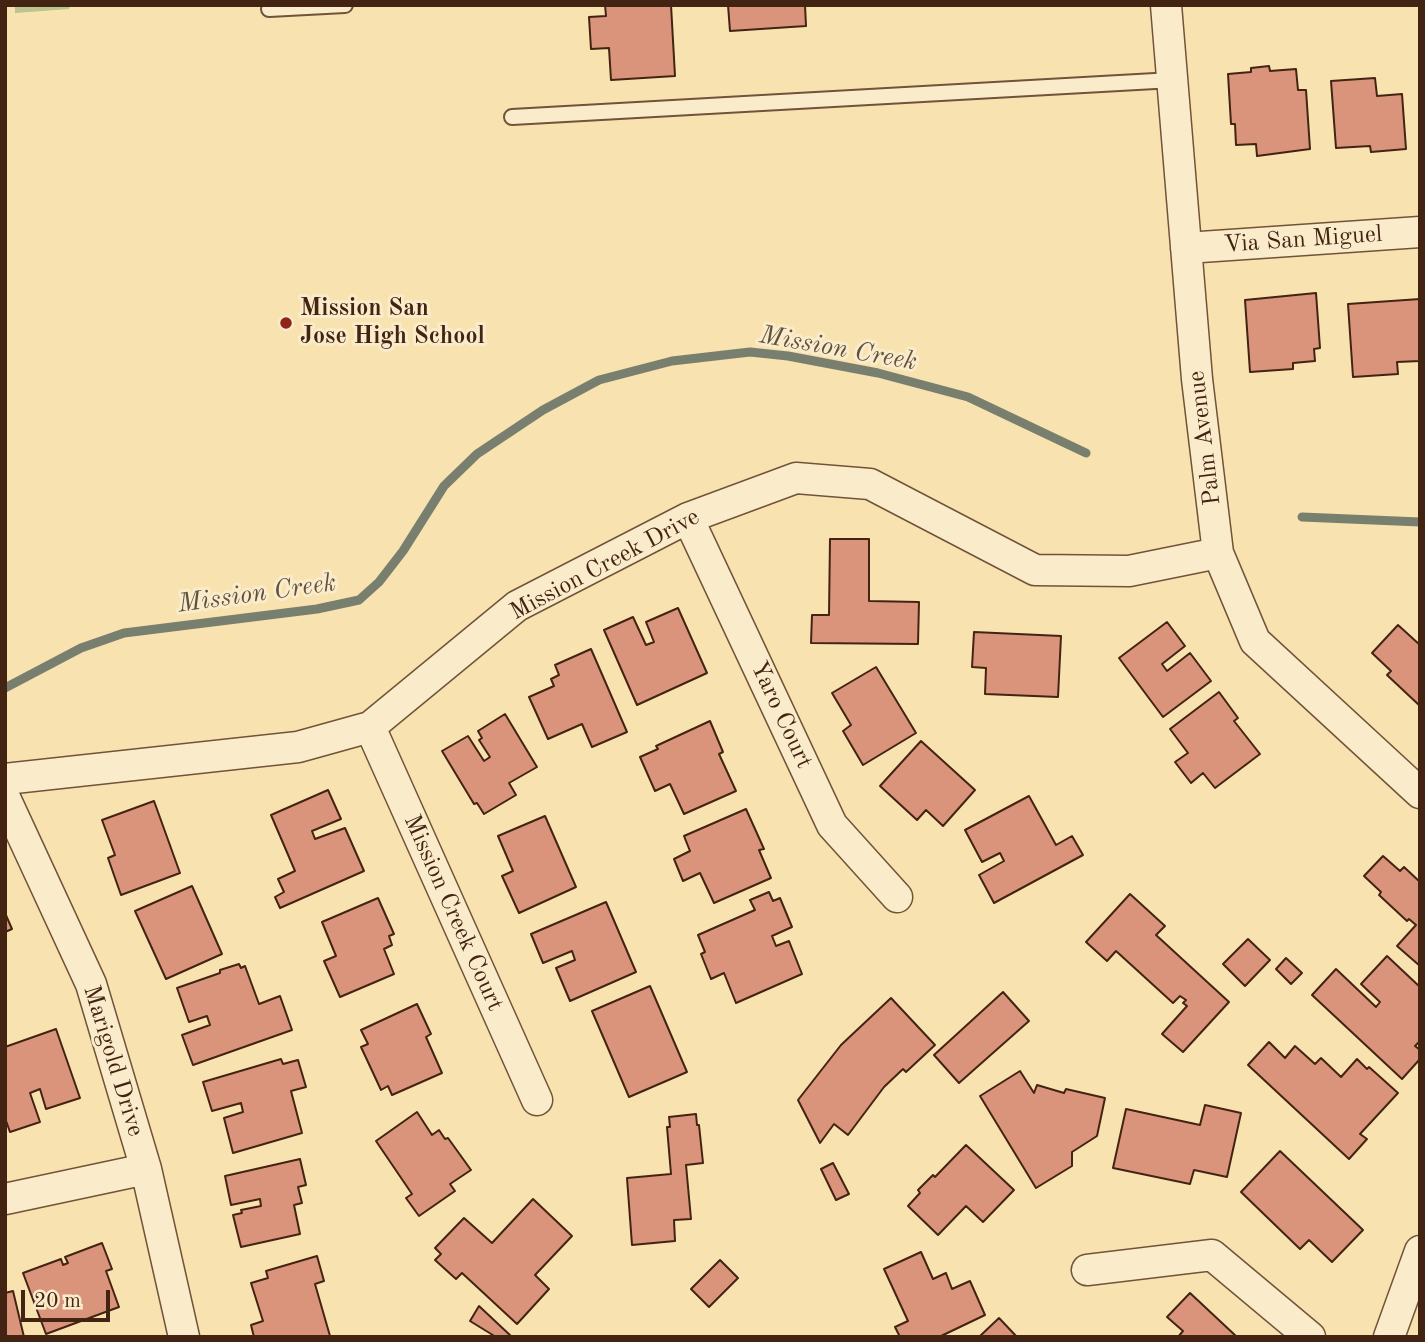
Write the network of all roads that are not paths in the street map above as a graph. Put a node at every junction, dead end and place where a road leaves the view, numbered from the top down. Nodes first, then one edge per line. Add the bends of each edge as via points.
1 (345, 5) edge
2 (1166, 5) edge
3 (269, 9) dead end
4 (1173, 80) junction
5 (512, 117) dead end
6 (1420, 232) edge
7 (1186, 248) junction
8 (688, 518) junction
9 (1218, 553) junction
10 (370, 727) junction
11 (5, 779) edge
12 (1420, 793) edge
13 (5, 798) edge
14 (897, 897) dead end
15 (537, 1100) dead end
16 (146, 1169) junction
17 (5, 1199) edge
18 (1420, 1251) edge
19 (1087, 1270) dead end
20 (184, 1337) edge
21 (1310, 1337) edge
22 (1390, 1337) edge

1 - 3 lane
2 - 4 street, Palm Avenue
4 - 5 lane
4 - 7 street, Palm Avenue
6 - 7 street, Via San Miguel
7 - 9 street, Palm Avenue
8 - 9 street, Mission Creek Drive via 796,478 870,484 1035,570 1129,571
8 - 10 street, Mission Creek Drive via 517,606
8 - 14 street, Yaro Court via 832,825
9 - 12 street, Palm Avenue via 1255,640
10 - 11 street, Mission Creek Drive via 298,747
10 - 15 street, Mission Creek Court
13 - 16 street, Marigold Drive via 92,984
16 - 17 street
16 - 20 street, Marigold Drive
18 - 22 street
19 - 21 street via 1212,1255

